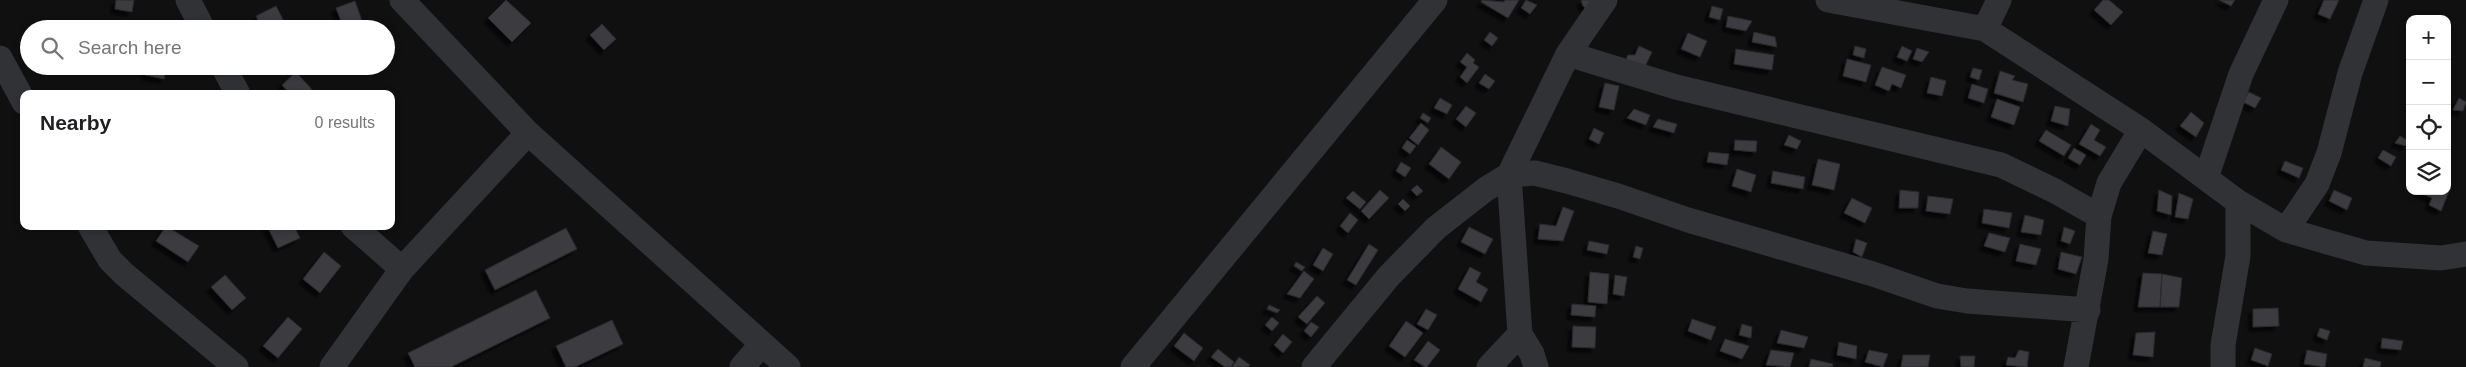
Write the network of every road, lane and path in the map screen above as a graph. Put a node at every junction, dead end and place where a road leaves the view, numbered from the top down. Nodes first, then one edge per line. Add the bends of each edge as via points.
1 (188, 0) edge
2 (402, 0) edge
3 (1435, 0) edge
4 (1605, 0) edge
5 (1828, 0) edge
6 (1999, 0) edge
7 (2276, 0) edge
8 (2376, 0) edge
9 (198, 20) edge
10 (1985, 29) junction
11 (1568, 54) junction
12 (0, 58) edge
13 (228, 75) edge
14 (236, 90) edge
15 (20, 95) edge
16 (2141, 130) junction
17 (528, 133) junction
18 (1510, 175) junction
19 (2206, 178) junction
20 (2238, 202) junction
21 (2098, 216) junction
22 (92, 230) edge
23 (358, 230) edge
24 (2286, 230) junction
25 (2466, 254) edge
26 (402, 269) junction
27 (2088, 310) junction
28 (1520, 334) junction
29 (761, 345) junction
30 (236, 367) edge
31 (332, 367) edge
32 (742, 367) edge
33 (788, 367) edge
34 (1133, 367) edge
35 (1314, 367) edge
36 (1489, 367) edge
37 (1536, 367) edge
38 (2076, 367) edge
39 (2223, 367) edge

1 - 9 street
2 - 17 street
3 - 34 street
4 - 11 street
5 - 10 street
6 - 10 street
7 - 19 street via 2241,74
8 - 24 street via 2317,184
10 - 16 street
11 - 18 street
11 - 21 street via 1676,87 2001,165
12 - 15 street
13 - 14 street
16 - 19 street
16 - 21 street via 2109,182
17 - 26 street
17 - 29 street
18 - 27 street via 1535,173 1618,196 1937,296
18 - 28 street
18 - 35 street via 1486,189 1436,228 1389,276
19 - 20 street
20 - 24 street
20 - 39 street via 2238,256 2223,344
21 - 27 street via 2096,259
22 - 30 street via 110,260 124,274
23 - 26 street
24 - 25 street via 2366,253 2440,258
26 - 31 street
27 - 38 street
28 - 36 street
28 - 37 street
29 - 32 street
29 - 33 street

